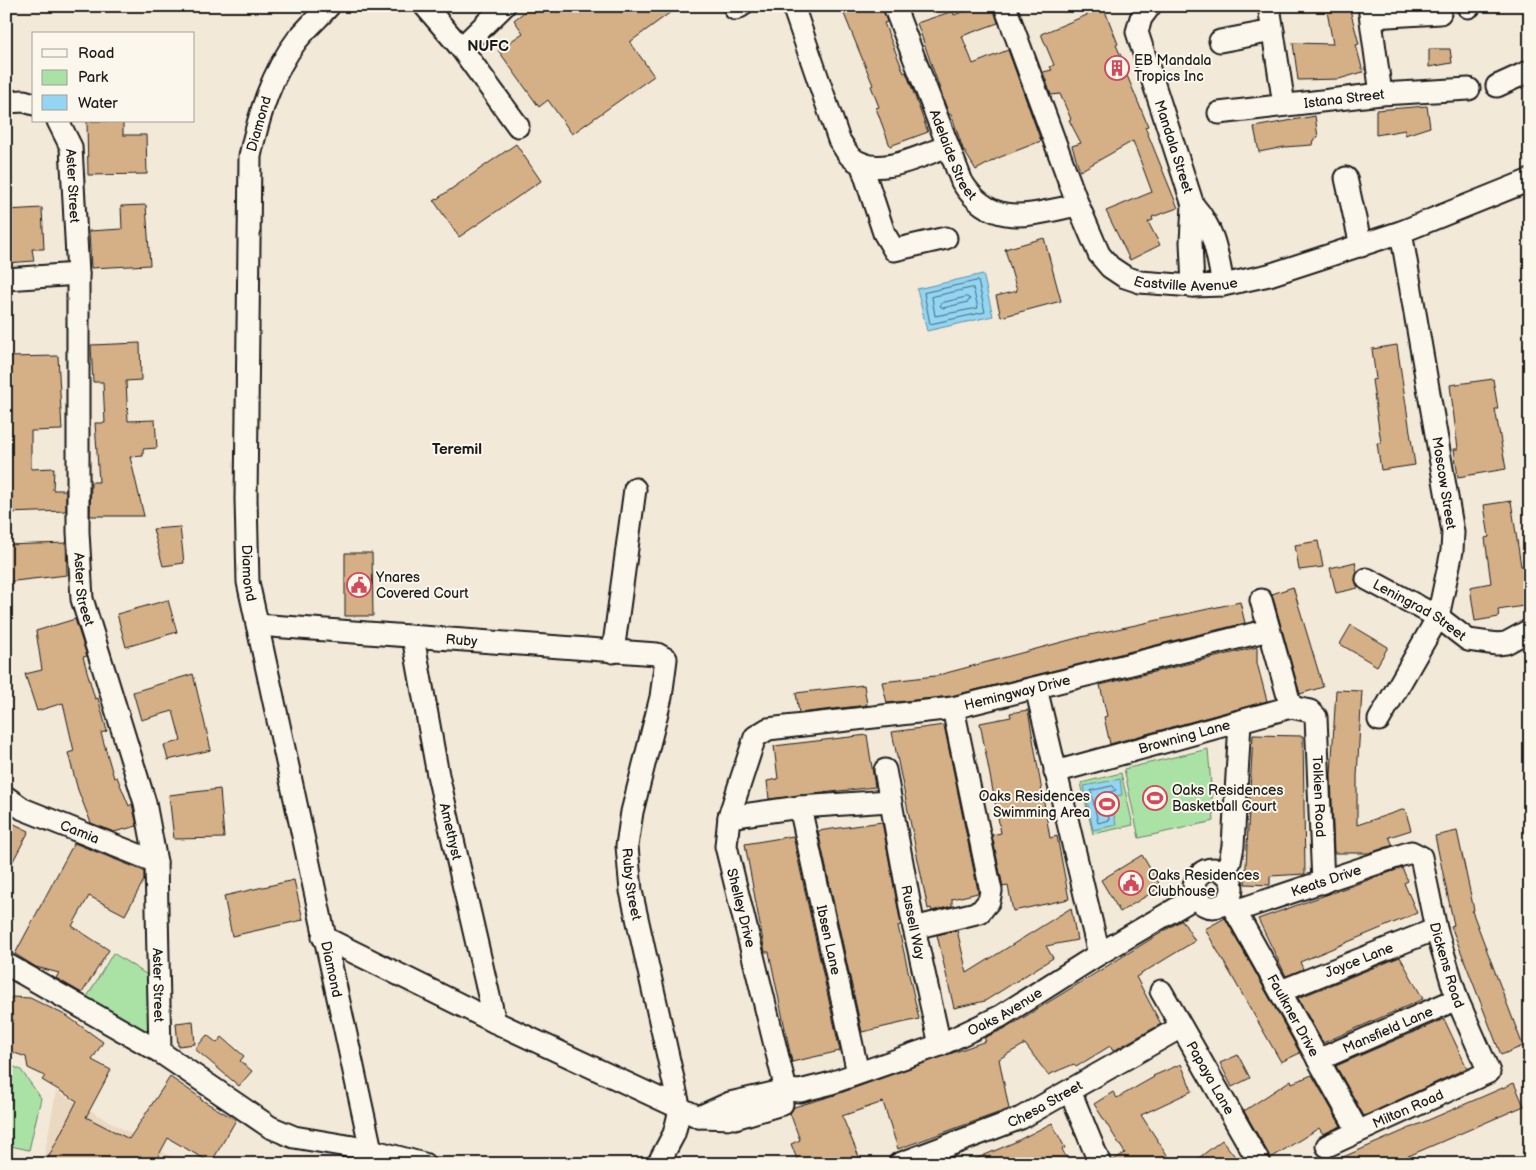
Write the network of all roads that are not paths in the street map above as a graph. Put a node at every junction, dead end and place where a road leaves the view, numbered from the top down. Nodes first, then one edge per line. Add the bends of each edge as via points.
1 (329, 6) edge
2 (425, 6) edge
3 (504, 6) edge
4 (793, 6) edge
5 (1005, 6) edge
6 (1150, 6) edge
7 (1269, 6) edge
8 (897, 7) edge
9 (1370, 12) edge
10 (1440, 13) dead end
11 (1273, 31) junction
12 (1220, 41) dead end
13 (461, 48) junction
14 (1530, 71) edge
15 (1497, 86) dead end
16 (1469, 89) dead end
17 (1381, 94) junction
18 (6, 102) edge
19 (32, 103) edge
20 (1284, 105) junction
21 (1220, 113) dead end
22 (58, 122) edge
23 (518, 126) dead end
24 (948, 146) junction
25 (861, 163) junction
26 (1346, 178) dead end
27 (1530, 180) edge
28 (1078, 205) junction
29 (1193, 205) junction
30 (1401, 232) junction
31 (946, 238) dead end
32 (1361, 246) junction
33 (78, 274) junction
34 (6, 279) edge
35 (1223, 285) junction
36 (1193, 286) junction
37 (635, 489) dead end
38 (1367, 579) dead end
39 (1261, 600) dead end
40 (1438, 617) junction
41 (257, 625) junction
42 (1269, 630) junction
43 (1530, 630) edge
44 (413, 638) junction
45 (613, 652) junction
46 (666, 659) joint
47 (1036, 688) junction
48 (1291, 707) junction
49 (953, 708) junction
50 (1380, 720) dead end
51 (1240, 722) junction
52 (763, 731) joint
53 (885, 770) dead end
54 (1055, 772) junction
55 (6, 798) edge
56 (889, 801) junction
57 (800, 807) junction
58 (729, 817) junction
59 (1418, 854) joint
60 (156, 862) junction
61 (1223, 871) junction
62 (1323, 883) junction
63 (1196, 897) junction
64 (1231, 906) junction
65 (914, 928) junction
66 (1436, 929) junction
67 (323, 937) junction
68 (1098, 954) junction
69 (6, 964) edge
70 (1161, 991) dead end
71 (1281, 991) junction
72 (1457, 999) junction
73 (495, 1022) junction
74 (1182, 1027) junction
75 (940, 1044) junction
76 (160, 1052) junction
77 (1318, 1060) junction
78 (1489, 1072) joint
79 (858, 1073) junction
80 (793, 1090) junction
81 (1070, 1091) junction
82 (690, 1114) junction
83 (1358, 1131) junction
84 (1328, 1146) dead end
85 (370, 1150) junction
86 (349, 1155) edge
87 (947, 1156) edge
88 (424, 1164) edge
89 (658, 1164) edge
90 (899, 1164) edge
91 (1100, 1164) edge
92 (1260, 1164) edge

1 - 41 street, Diamond via 298,39 274,76 250,156 246,499 248,582
2 - 13 street
3 - 13 street
4 - 25 street via 839,140 850,156
5 - 28 street, Eastville Avenue
6 - 29 street, Mandala Street via 1141,18 1137,32
7 - 11 street
8 - 24 street, Adelaide Street
9 - 10 street
9 - 17 street
11 - 12 street
11 - 20 street
13 - 23 street
14 - 15 street
16 - 17 street, Istana Street
17 - 20 street, Istana Street
18 - 19 street
20 - 21 street, Istana Street
22 - 33 street, Aster Street via 71,147
24 - 25 street via 886,166
24 - 28 street, Adelaide Street via 968,192 993,213 1019,216
25 - 31 street via 884,233 894,250
26 - 32 street
27 - 30 street, Eastville Avenue
28 - 36 street, Eastville Avenue via 1099,254 1125,278
29 - 35 street via 1206,219
29 - 36 street
30 - 32 street, Eastville Avenue
30 - 40 street, Moscow Street via 1453,532
32 - 35 street, Eastville Avenue via 1269,275
33 - 34 street
33 - 60 street, Aster Street via 78,532 82,600 145,803
35 - 36 street, Eastville Avenue
37 - 45 street
38 - 40 street, Leningrad Street
39 - 42 street
40 - 43 street, Leningrad Street via 1468,640 1484,644 1506,643
40 - 50 street, Moscow Street
41 - 44 street, Ruby
41 - 67 street, Diamond
42 - 47 street, Hemingway Drive
42 - 48 street
44 - 45 street, Ruby
44 - 73 street, Amethyst via 438,775
45 - 46 street, Ruby via 657,654
46 - 82 street, Ruby Street via 661,696 632,812 627,846 631,891
47 - 49 street, Hemingway Drive
47 - 54 street
48 - 51 street, Browning Lane
48 - 62 street, Tolkien Road via 1313,713 1316,717
49 - 52 street, Hemingway Drive
49 - 65 street via 991,892 989,901 980,912
51 - 54 street, Browning Lane
51 - 61 street via 1233,846 1230,862
52 - 58 street, Shelley Drive via 755,737
53 - 56 street, Russell Way
54 - 68 street
55 - 60 street, Camia via 23,809
56 - 57 street
56 - 65 street, Russell Way
57 - 58 street
57 - 79 street, Ibsen Lane
58 - 80 street, Shelley Drive via 726,846
59 - 62 street, Keats Drive via 1411,852
59 - 66 street, Dickens Road
60 - 76 street, Aster Street
61 - 63 street via 1209,869 1197,876 1193,890
61 - 64 street via 1232,885
62 - 64 street, Keats Drive
63 - 64 street via 1207,907
63 - 68 street, Oaks Avenue
64 - 71 street, Faulkner Drive
65 - 75 street, Russell Way
66 - 71 street, Joyce Lane
66 - 72 street, Dickens Road
67 - 73 street
67 - 85 street, Diamond
68 - 75 street, Oaks Avenue via 1001,1016
69 - 76 street
70 - 74 street, Papaya Lane
71 - 77 street, Faulkner Drive
72 - 77 street, Mansfield Lane
72 - 78 street, Dickens Road
73 - 82 street
74 - 81 street, Chesa Street
74 - 92 street, Papaya Lane
75 - 79 street, Oaks Avenue
76 - 86 street via 270,1127
77 - 83 street, Faulkner Drive
78 - 83 street, Milton Road
79 - 80 street, Oaks Avenue
80 - 82 street, Oaks Avenue via 786,1102 735,1118
81 - 87 street, Chesa Street
81 - 91 street
82 - 89 street via 674,1134
83 - 84 street, Milton Road
85 - 86 street
85 - 88 street
87 - 90 street, Chesa Street

